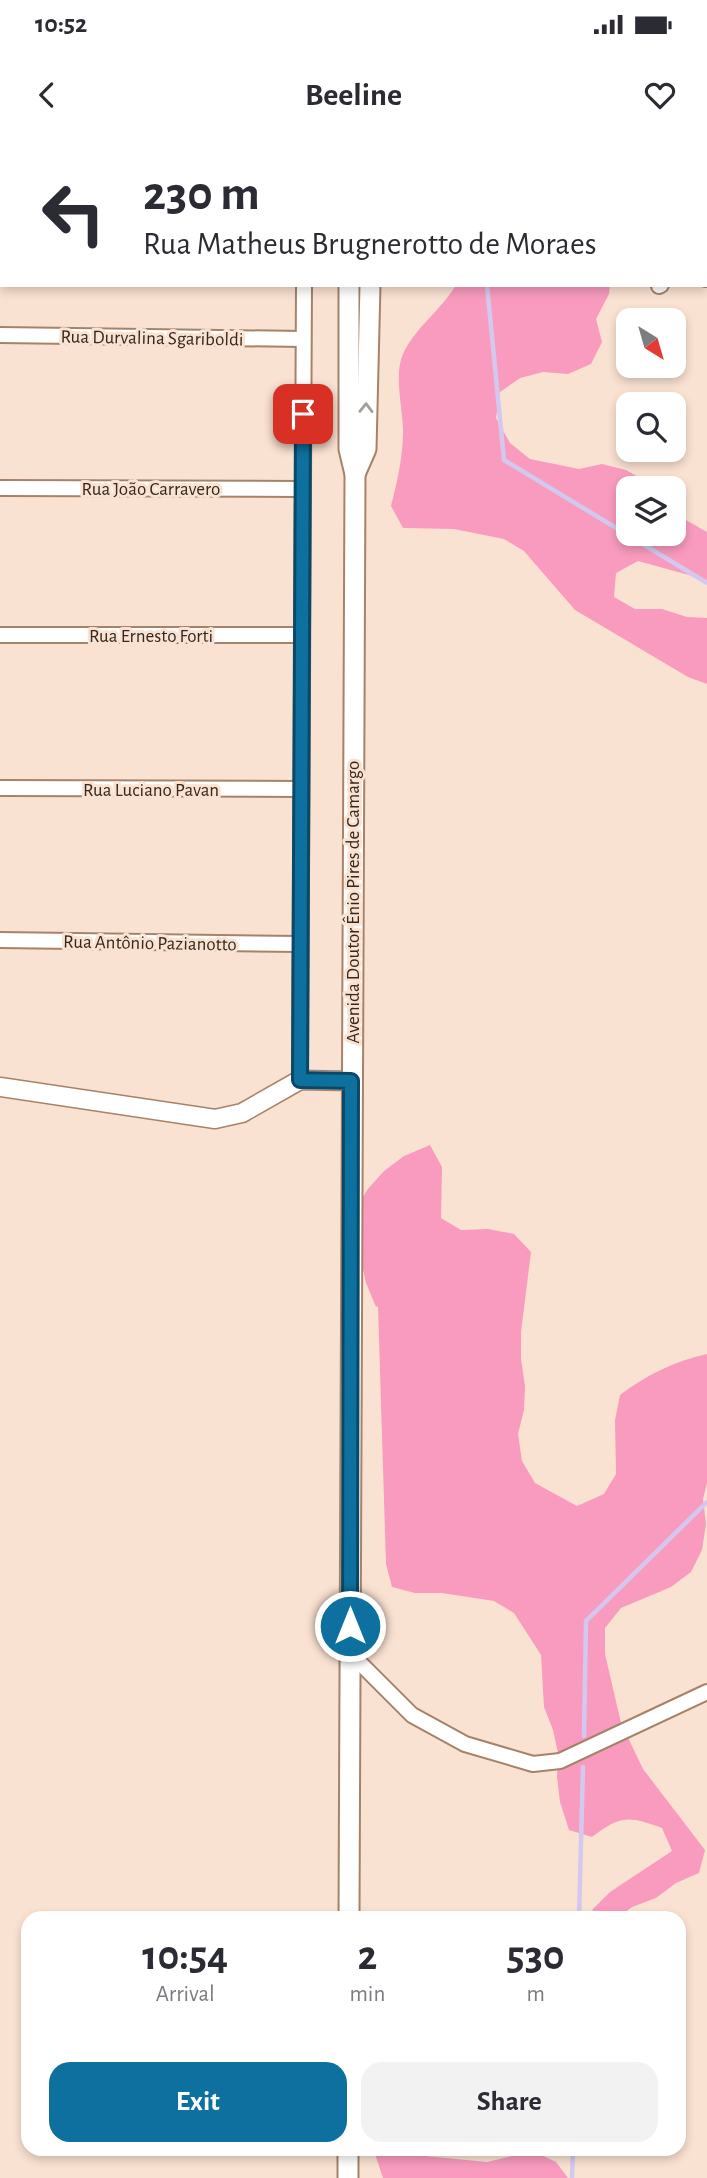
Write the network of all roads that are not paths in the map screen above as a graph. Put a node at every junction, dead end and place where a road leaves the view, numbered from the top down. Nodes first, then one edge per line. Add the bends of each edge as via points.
1 (304, 287) edge
2 (349, 287) edge
3 (370, 287) edge
4 (0, 335) edge
5 (303, 339) junction
6 (355, 474) junction
7 (0, 488) edge
8 (303, 489) junction
9 (0, 635) edge
10 (302, 635) junction
11 (0, 788) edge
12 (301, 789) junction
13 (0, 940) edge
14 (300, 944) junction
15 (300, 1080) junction
16 (351, 1081) junction
17 (0, 1087) edge
18 (350, 1653) junction
19 (707, 1692) edge
20 (349, 1911) edge
21 (348, 2156) edge
22 (348, 2178) edge

1 - 5 street
2 - 6 main road, Avenida Doutor Ênio Pires de Camargo via 349,449
6 -> 3 main road, Avenida Doutor Ênio Pires de Camargo via 366,449
4 - 5 street, Rua Durvalina Sgariboldi
5 - 8 street
6 - 16 main road, Avenida Doutor Ênio Pires de Camargo
7 - 8 street, Rua João Carravero
8 - 10 street
9 - 10 street, Rua Ernesto Forti
10 - 12 street
11 - 12 street, Rua Luciano Pavan
12 - 14 street
13 - 14 street, Rua Antônio Pazianotto
14 - 15 street
15 - 16 street
15 - 17 street via 242,1113 215,1119
16 - 18 main road, Avenida Doutor Ênio Pires de Camargo
18 - 19 street via 412,1715 464,1744 533,1764 560,1761
18 - 20 main road, Avenida Doutor Ênio Pires de Camargo
21 - 22 main road

